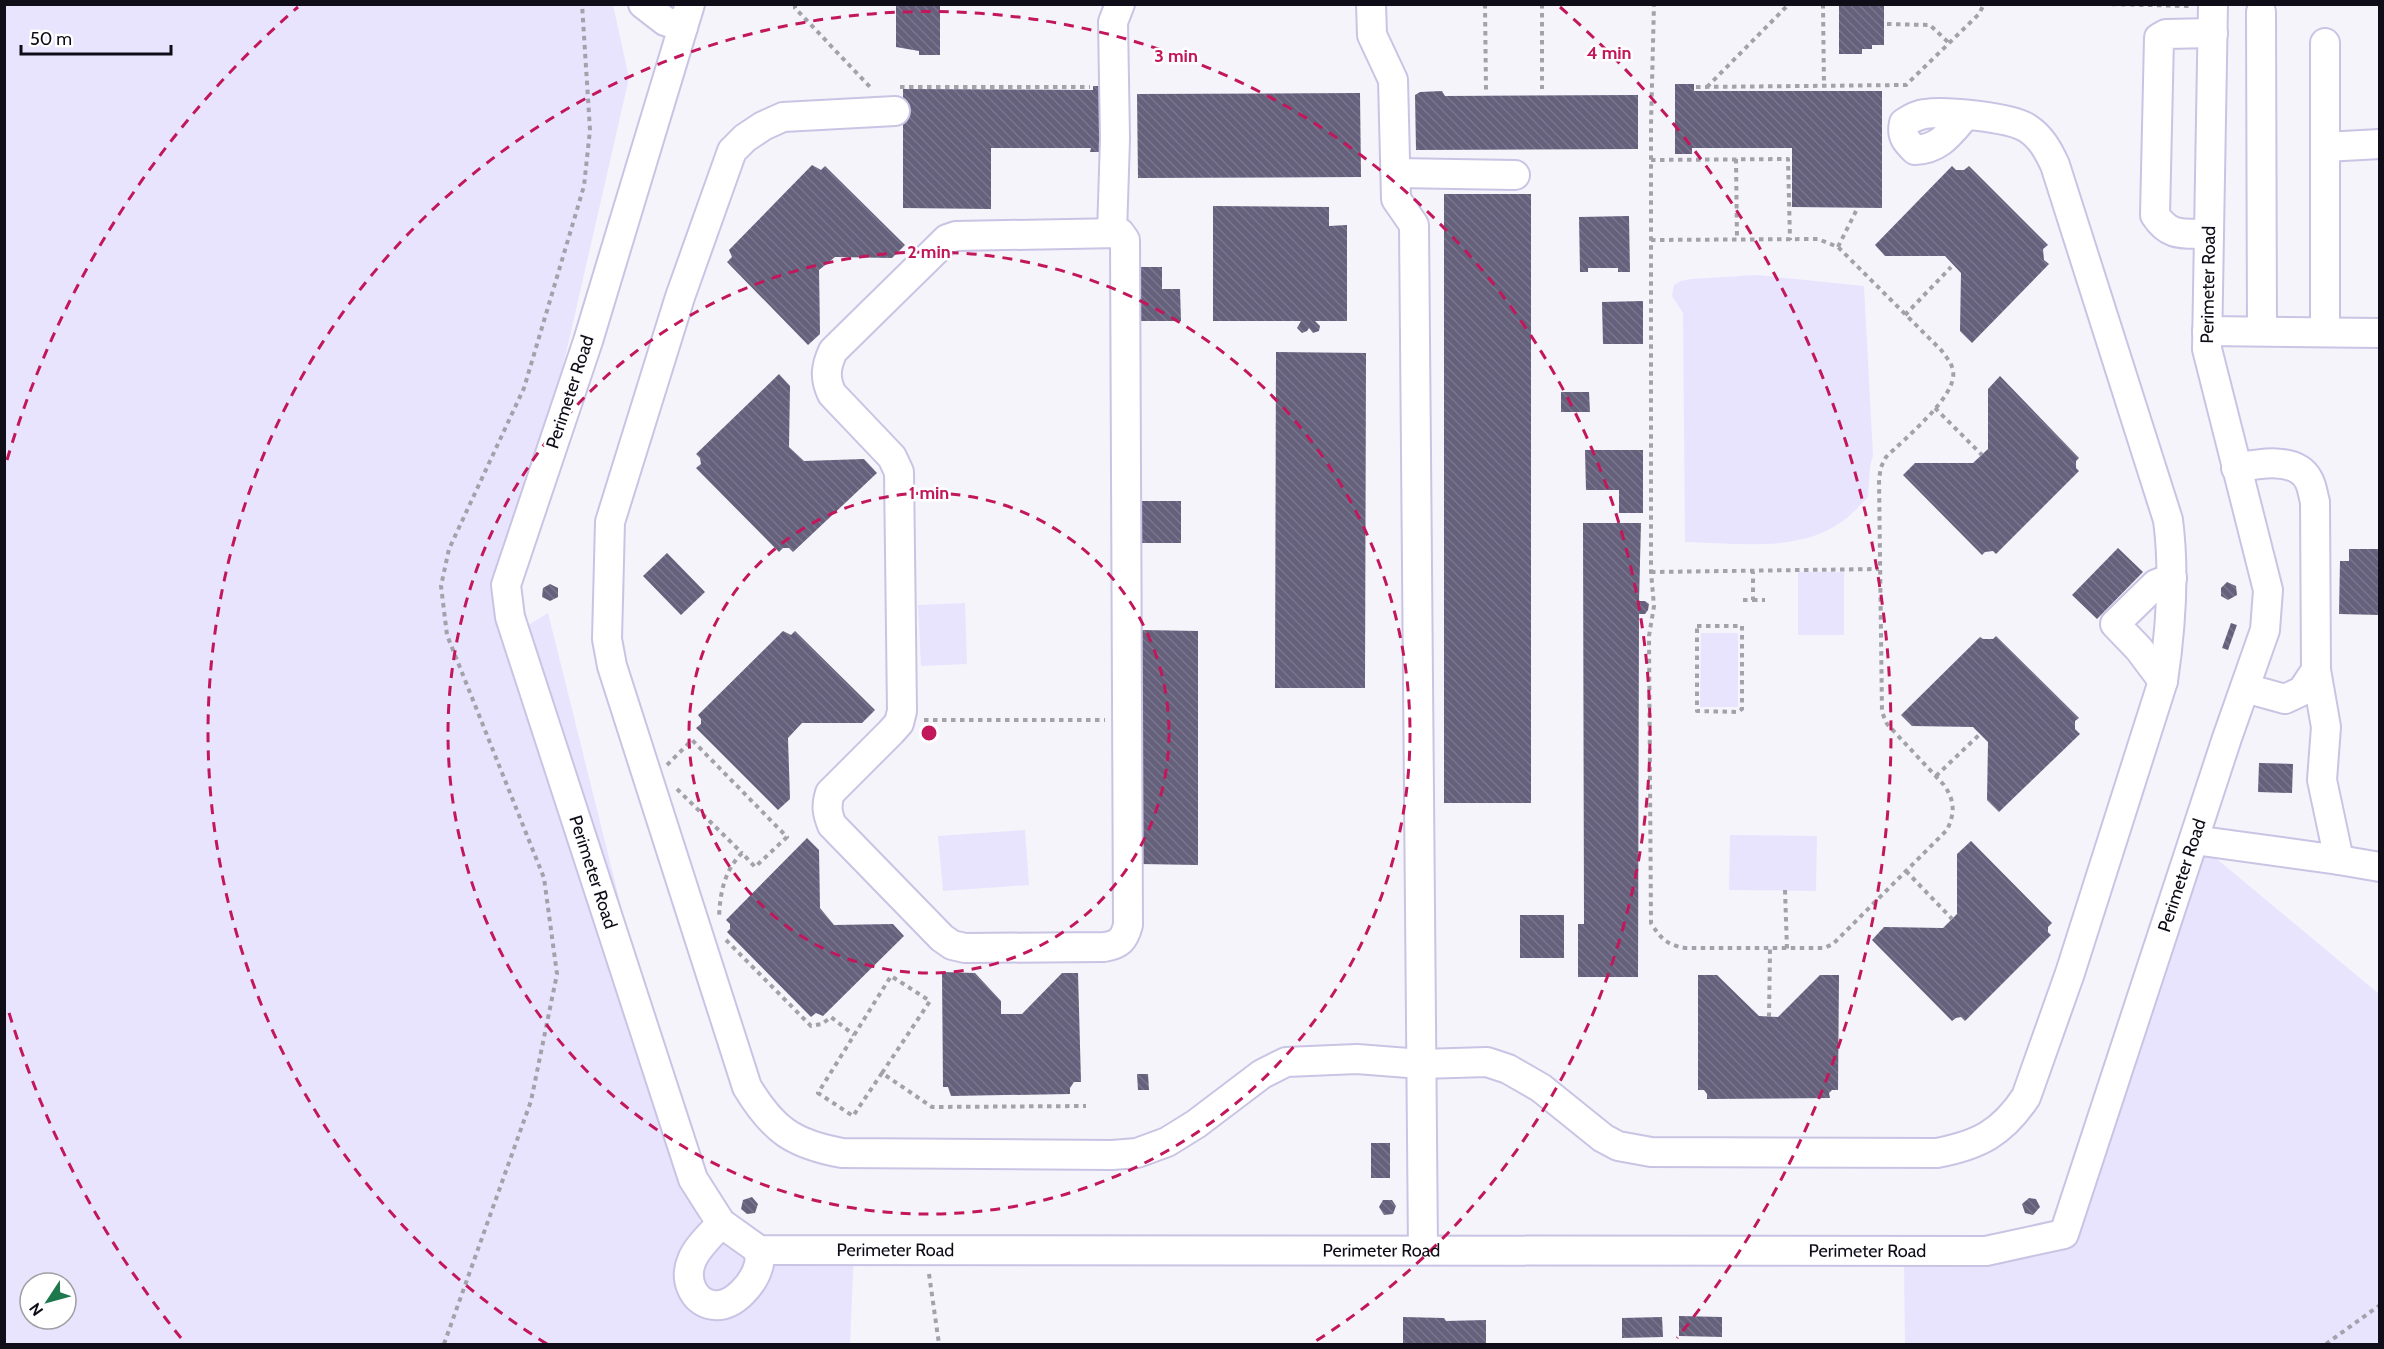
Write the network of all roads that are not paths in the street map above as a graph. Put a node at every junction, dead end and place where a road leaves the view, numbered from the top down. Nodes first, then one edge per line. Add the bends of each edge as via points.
1 (643, 4) edge
2 (1120, 4) edge
3 (1371, 4) edge
4 (2213, 4) edge
5 (2261, 12) dead end
6 (687, 16) edge
7 (2213, 33) junction
8 (2325, 43) dead end
9 (894, 99) road end
10 (1965, 116) dead end
11 (2379, 144) edge
12 (2325, 147) junction
13 (1396, 173) junction
14 (1515, 175) dead end
15 (1112, 233) junction
16 (2209, 234) junction
17 (2207, 331) junction
18 (2262, 331) junction
19 (2325, 332) junction
20 (2379, 333) edge
21 (2236, 468) junction
22 (2172, 578) junction
23 (2316, 670) junction
24 (2163, 681) junction
25 (2245, 688) junction
26 (2194, 840) junction
27 (2339, 860) junction
28 (2379, 867) edge
29 (1421, 1064) junction
30 (721, 1223) junction
31 (759, 1250) junction
32 (1423, 1250) junction

1 - 6 street via 665,21
2 - 15 street via 1113,22
3 - 13 street via 1372,35 1393,80
4 - 7 street, Perimeter Road
5 - 18 street
6 - 30 street, Perimeter Road via 588,341 506,585 510,617 693,1179
7 - 16 street, Perimeter Road
7 - 16 street via 2166,34 2159,38 2155,215 2173,233
8 - 12 street
9 - 29 street via 783,117 754,132 732,151 680,297 610,522 607,639 612,666 747,1087 774,1126 815,1148 842,1153 1112,1155 1137,1153 1167,1142 1262,1074 1287,1062 1357,1059
10 - 22 street via 2013,121 2026,127 2051,157 2168,520
11 - 12 street
12 - 19 street
13 - 14 street
13 - 29 street via 1396,199 1414,225
15 - 15 street via 1120,233 1125,240 1128,925 1124,938 1116,945 1104,947 965,948 942,938 832,825 828,816 830,793 891,732 902,711 899,472 892,457 832,394 826,379 827,363 833,351 947,239
16 - 17 street, Perimeter Road
17 - 18 street
17 - 21 street, Perimeter Road via 2207,349
18 - 19 street
19 - 20 street
21 - 23 street via 2292,465 2308,478 2315,502
21 - 25 street, Perimeter Road via 2268,590 2265,630
22 - 24 street
22 - 24 street via 2156,584 2115,624
23 - 25 street via 2302,691 2285,699
23 - 27 street via 2326,727 2322,780
24 - 29 street via 2070,973 2026,1097 2015,1114 1985,1139 1937,1153 1633,1150 1603,1138 1541,1088 1508,1068 1487,1062
25 - 26 street, Perimeter Road
26 - 27 street
26 - 32 street, Perimeter Road via 2064,1234 1986,1251
27 - 28 street
29 - 32 street
30 - 31 street, Perimeter Road
30 - 31 street via 692,1258 692,1290 700,1299 713,1305 740,1295 752,1281 759,1264
31 - 32 street, Perimeter Road

